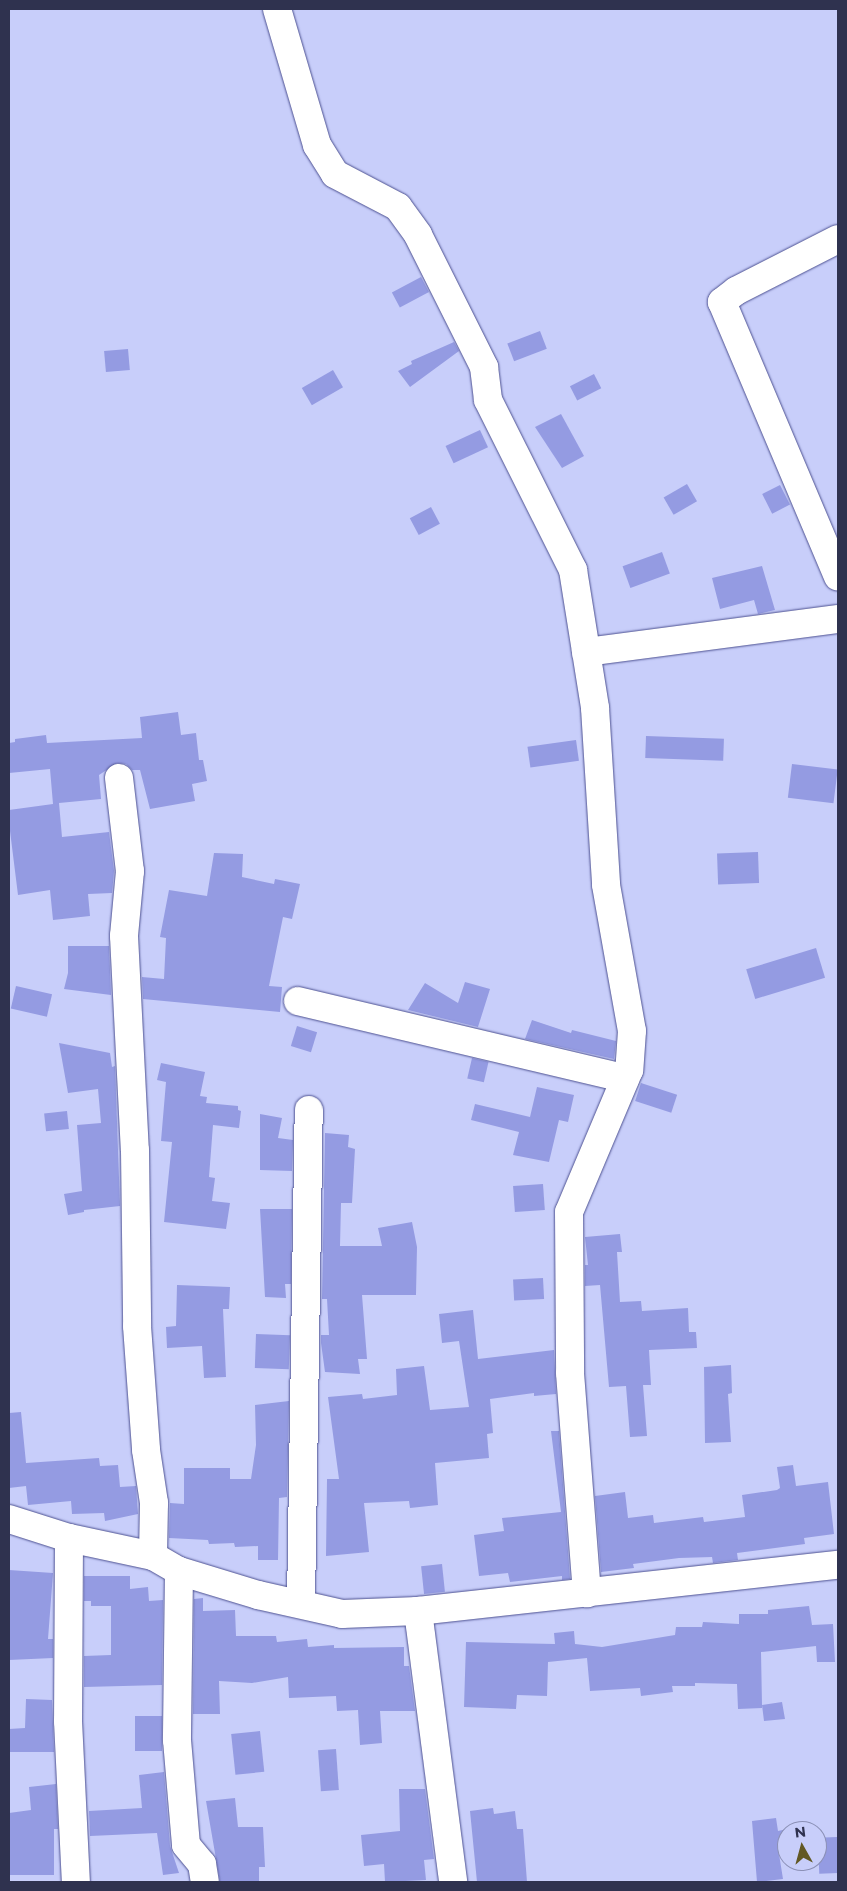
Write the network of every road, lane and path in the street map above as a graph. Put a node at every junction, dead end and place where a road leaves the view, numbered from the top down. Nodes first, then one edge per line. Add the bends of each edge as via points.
1 (277, 9) edge
2 (838, 239) edge
3 (838, 576) edge
4 (838, 619) edge
5 (586, 652) junction
6 (119, 778) dead end
7 (298, 1001) dead end
8 (625, 1078) junction
9 (308, 1110) dead end
10 (9, 1519) edge
11 (69, 1538) junction
12 (153, 1556) junction
13 (838, 1565) edge
14 (179, 1571) junction
15 (587, 1592) junction
16 (301, 1603) junction
17 (418, 1611) junction
18 (76, 1882) edge
19 (205, 1882) edge
20 (453, 1882) edge

1 - 5 street via 317,145 335,174 398,207 418,235 484,368 488,400 573,570
2 - 3 street via 736,291 722,302
4 - 5 street
5 - 8 street via 595,708 606,885 632,1031
6 - 12 street via 130,871 124,936 135,1150 137,1326 146,1450 154,1503
7 - 8 street
8 - 15 street via 569,1212 570,1372
9 - 16 street
10 - 11 street
11 - 12 street
11 - 18 street via 68,1722
12 - 14 street
13 - 15 street
14 - 16 street via 258,1596
14 - 19 street via 176,1740 186,1845 202,1864
15 - 17 street
16 - 17 street via 342,1614
17 - 20 street

